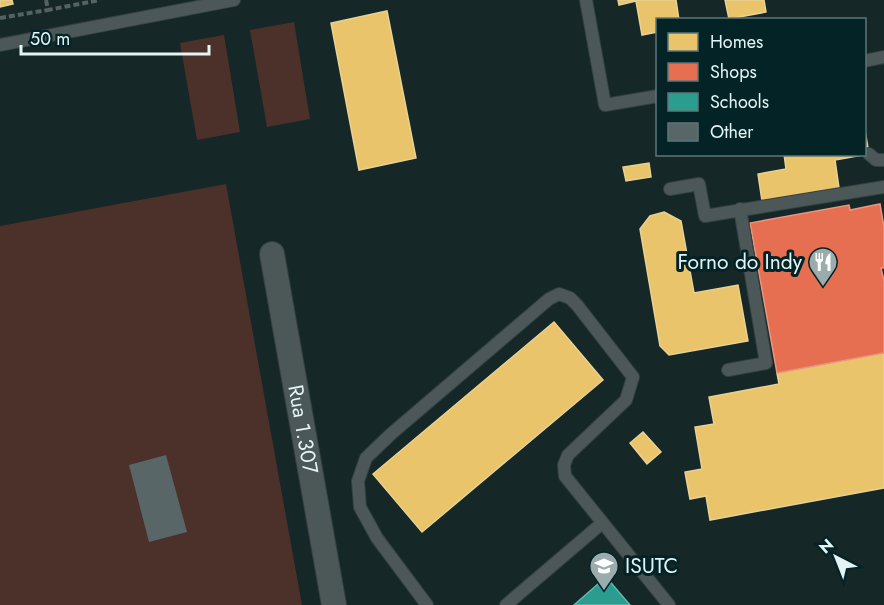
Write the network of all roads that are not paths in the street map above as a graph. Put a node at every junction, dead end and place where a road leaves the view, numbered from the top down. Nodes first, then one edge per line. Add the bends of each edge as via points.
1 (234, 0) edge
2 (586, 0) edge
3 (0, 45) edge
4 (884, 57) edge
5 (866, 61) edge
6 (656, 96) edge
7 (869, 154) dead end
8 (884, 160) edge
9 (884, 187) edge
10 (670, 189) dead end
11 (740, 209) junction
12 (272, 254) dead end
13 (728, 370) dead end
14 (601, 524) junction
15 (334, 605) edge
16 (427, 605) edge
17 (506, 605) edge
18 (669, 605) edge

1 - 3 lane
2 - 6 lane via 605,105
4 - 5 lane
7 - 8 lane
9 - 11 lane
10 - 11 lane via 699,184 705,216
11 - 13 lane via 766,363
12 - 15 street, Rua 1.307
14 - 16 lane via 565,476 564,465 568,455 626,400 633,377 570,298 559,294 366,458 358,481 360,507 377,538
14 - 17 lane
14 - 18 lane

